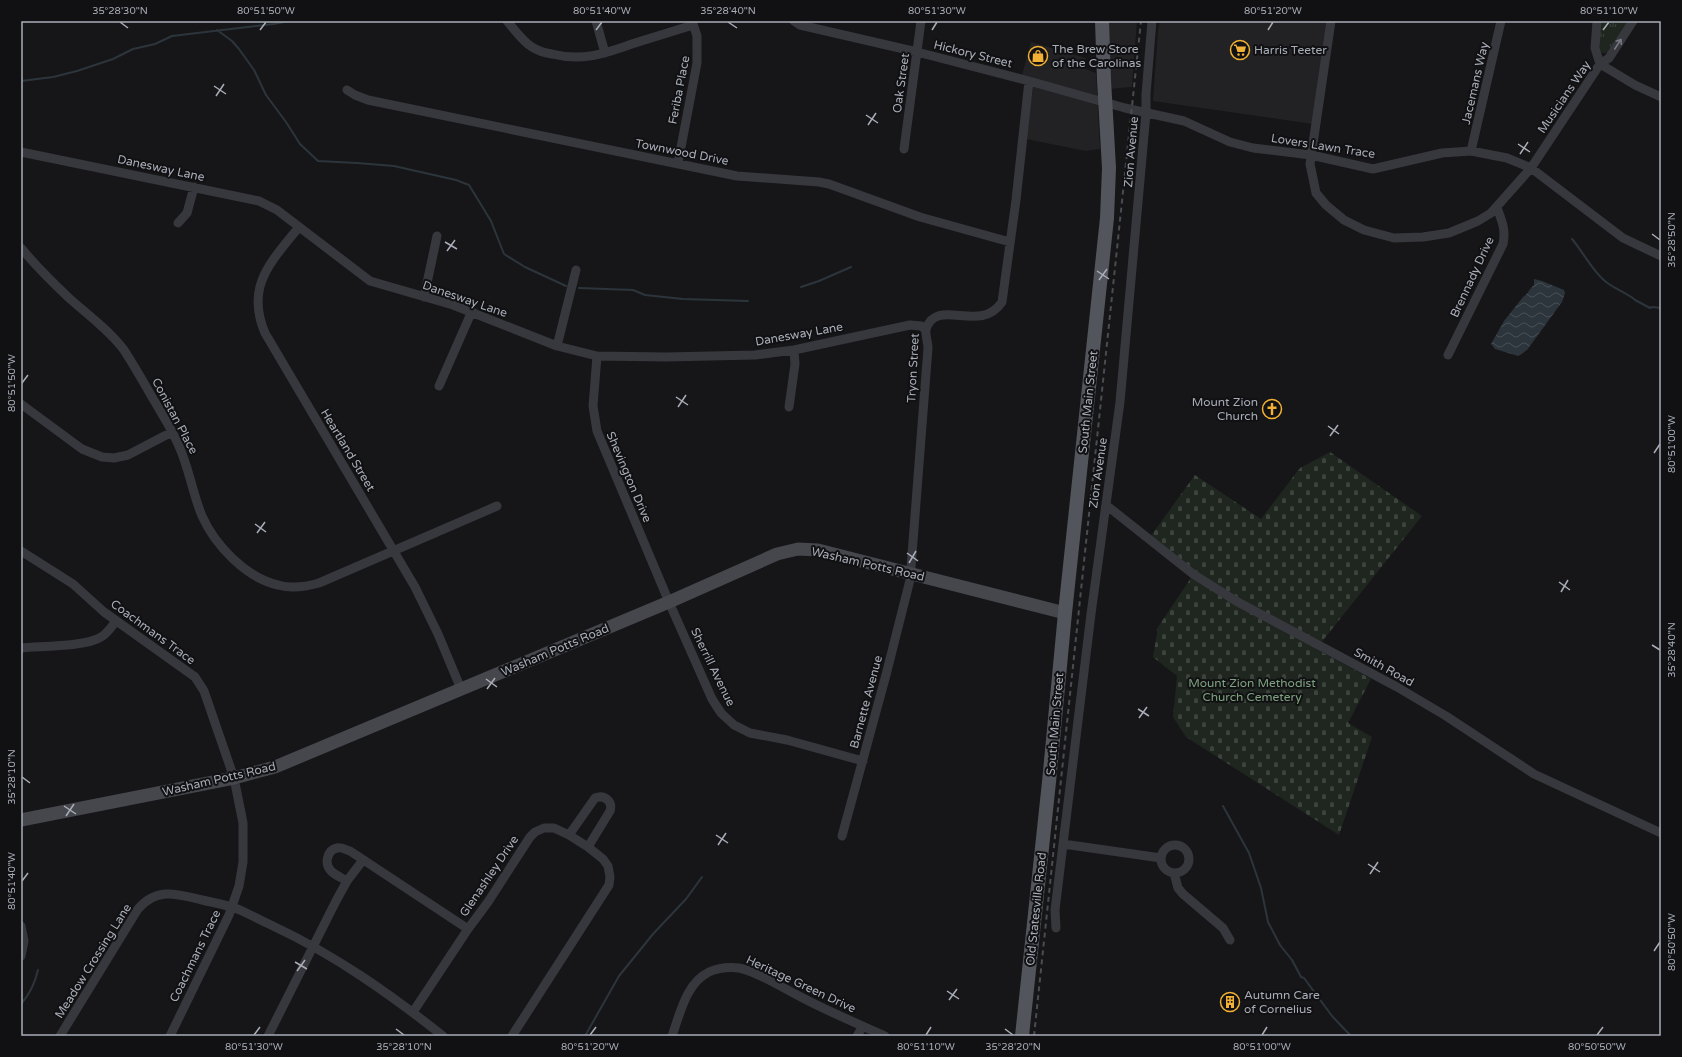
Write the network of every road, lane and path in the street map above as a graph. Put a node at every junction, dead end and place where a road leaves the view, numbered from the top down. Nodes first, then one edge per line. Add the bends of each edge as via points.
1 (507, 21) edge
2 (596, 21) edge
3 (794, 21) edge
4 (921, 21) edge
5 (1102, 21) edge
6 (1152, 21) edge
7 (1331, 21) edge
8 (1501, 21) edge
9 (1597, 21) edge
10 (1633, 21) edge
11 (692, 23) edge
12 (917, 52) junction
13 (605, 53) junction
14 (1600, 64) junction
15 (1029, 81) junction
16 (347, 90) dead end
17 (1661, 97) edge
18 (1105, 102) junction
19 (1146, 113) junction
20 (904, 149) dead end
21 (1471, 151) junction
22 (21, 152) edge
23 (1311, 155) junction
24 (678, 163) junction
25 (1531, 168) junction
26 (194, 187) junction
27 (1497, 208) junction
28 (178, 223) dead end
29 (299, 227) junction
30 (437, 236) dead end
31 (1010, 242) junction
32 (21, 248) edge
33 (1661, 256) edge
34 (576, 270) dead end
35 (424, 297) junction
36 (472, 311) junction
37 (926, 330) junction
38 (557, 346) junction
39 (794, 350) junction
40 (1448, 355) dead end
41 (597, 356) junction
42 (438, 386) dead end
43 (21, 404) edge
44 (790, 407) dead end
45 (172, 432) junction
46 (1106, 505) junction
47 (497, 506) dead end
48 (21, 551) edge
49 (394, 551) junction
50 (910, 574) junction
51 (669, 602) junction
52 (1065, 612) junction
53 (116, 621) junction
54 (21, 648) edge
55 (461, 689) junction
56 (863, 761) junction
57 (234, 778) junction
58 (1049, 782) joint
59 (21, 820) edge
60 (1661, 833) edge
61 (569, 835) junction
62 (842, 836) dead end
63 (1063, 844) junction
64 (588, 847) junction
65 (1161, 858) junction
66 (363, 860) junction
67 (1174, 873) junction
68 (347, 881) junction
69 (232, 907) junction
70 (21, 926) edge
71 (1056, 928) dead end
72 (468, 929) junction
73 (1230, 940) dead end
74 (313, 946) junction
75 (21, 956) edge
76 (413, 1012) junction
77 (863, 1026) junction
78 (60, 1036) edge
79 (170, 1036) edge
80 (268, 1036) edge
81 (443, 1036) edge
82 (512, 1036) edge
83 (672, 1036) edge
84 (858, 1036) edge
85 (885, 1036) edge
86 (1022, 1036) edge

1 - 13 street via 526,43 540,52 566,58 586,58
2 - 13 street
3 - 12 street, Hickory Street via 800,25
4 - 12 street, Oak Street
5 - 18 main road, South Main Street
6 - 19 street, Zion Avenue
7 - 23 street, Musicians Way
8 - 21 street, Jacemans Way
9 - 14 street via 1595,48
14 -> 10 street, Musicians Way via 1609,58
11 - 13 street
11 - 24 street, Feriba Place via 697,36 697,63
12 - 15 street, Hickory Street
12 - 20 street, Oak Street
14 - 17 street
14 - 25 street, Musicians Way
15 - 18 street, Hickory Street
15 - 31 street, Tryon Street
16 - 24 street, Townwood Drive via 368,100
18 - 19 street, Hickory Street
18 - 52 main road, South Main Street via 1109,168 1107,218
19 - 23 street, Lovers Lawn Trace via 1191,124 1242,146
19 - 46 street, Zion Avenue via 1126,349
21 - 23 street, Lovers Lawn Trace via 1442,153 1373,169
21 - 25 street, Lovers Lawn Trace via 1507,158
22 - 26 street, Danesway Lane
23 - 27 street, Musicians Way via 1310,164 1316,193 1344,220 1364,230 1394,238 1449,233 1478,221
24 - 31 street, Townwood Drive via 737,176 829,184 920,217
25 - 27 street, Musicians Way
25 - 33 street, Lovers Lawn Trace via 1623,238
26 - 28 street via 186,213
26 - 29 street, Danesway Lane via 259,201 277,210
27 - 40 street, Brennady Drive via 1505,233 1503,244
29 - 35 street, Danesway Lane via 370,281
29 - 49 street, Heartland Street via 260,281 257,305 260,322
30 - 35 street
31 - 37 street, Tryon Street via 1003,297 998,308 992,313 979,316 939,315
32 - 45 street, Conistan Place via 44,274 118,344 134,366
34 - 38 street
35 - 36 street, Danesway Lane
36 - 38 street, Danesway Lane
36 - 42 street
37 - 39 street, Danesway Lane via 921,326 910,325
37 - 50 street, Tryon Street via 928,348
38 - 41 street, Danesway Lane
39 - 41 street, Danesway Lane via 732,356
39 - 44 street
41 - 51 street, Shevington Drive via 593,406 597,431
43 - 45 street via 82,449 102,457 128,455
45 - 49 street, Conistan Place via 186,462 198,507 209,529 228,553 260,578 285,587 311,586
46 - 60 street, Smith Road via 1193,574 1236,601 1397,687 1534,774
46 - 63 street, Zion Avenue
47 - 49 street, Conistan Place
48 - 53 street, Coachmans Trace via 73,584
49 - 55 street, Heartland Street via 430,616
50 - 51 street, Washam Potts Road via 818,550 798,549 777,554
50 - 52 street, Washam Potts Road
50 - 56 street, Barnette Avenue
51 - 55 street, Washam Potts Road
51 - 56 street, Sherrill Avenue via 712,699 721,713 734,725 750,733 787,740
52 - 58 main road, South Main Street
53 - 54 street via 96,640
53 - 57 street, Coachmans Trace via 189,672 200,683
55 - 57 street, Washam Potts Road via 287,763
56 - 62 street, Barnette Avenue
57 - 59 street, Washam Potts Road
57 - 69 street, Coachmans Trace via 243,823 244,845 240,886
58 - 86 main road, Old Statesville Road
61 - 64 street, Glenashley Drive
61 - 64 street via 595,798 606,798 612,806
61 - 72 street, Glenashley Drive via 554,828 544,828 530,837
63 - 65 street
63 - 71 street, Zion Avenue via 1055,910
64 - 82 street, Glenashley Drive via 608,866 609,885
65 - 67 street via 1164,868
65 - 67 street via 1164,850 1172,845 1186,850 1189,858 1187,867 1181,872
66 - 68 street
66 - 68 street via 340,848 331,851 327,865 330,870
66 - 72 street
67 - 73 street via 1178,888 1183,894 1223,928
68 - 74 street
69 - 74 street, Meadow Crossing Lane
69 - 78 street, Meadow Crossing Lane via 172,894 156,896 146,901 130,921
69 - 79 street, Coachmans Trace
70 - 75 street via 24,941
72 - 76 street, Glenashley Drive
74 - 76 street, Meadow Crossing Lane via 341,962
74 - 80 street
76 - 81 street, Meadow Crossing Lane
77 - 83 street, Heritage Green Drive via 752,973 728,967 708,972 692,987
77 - 84 street
77 - 85 street, Heritage Green Drive

